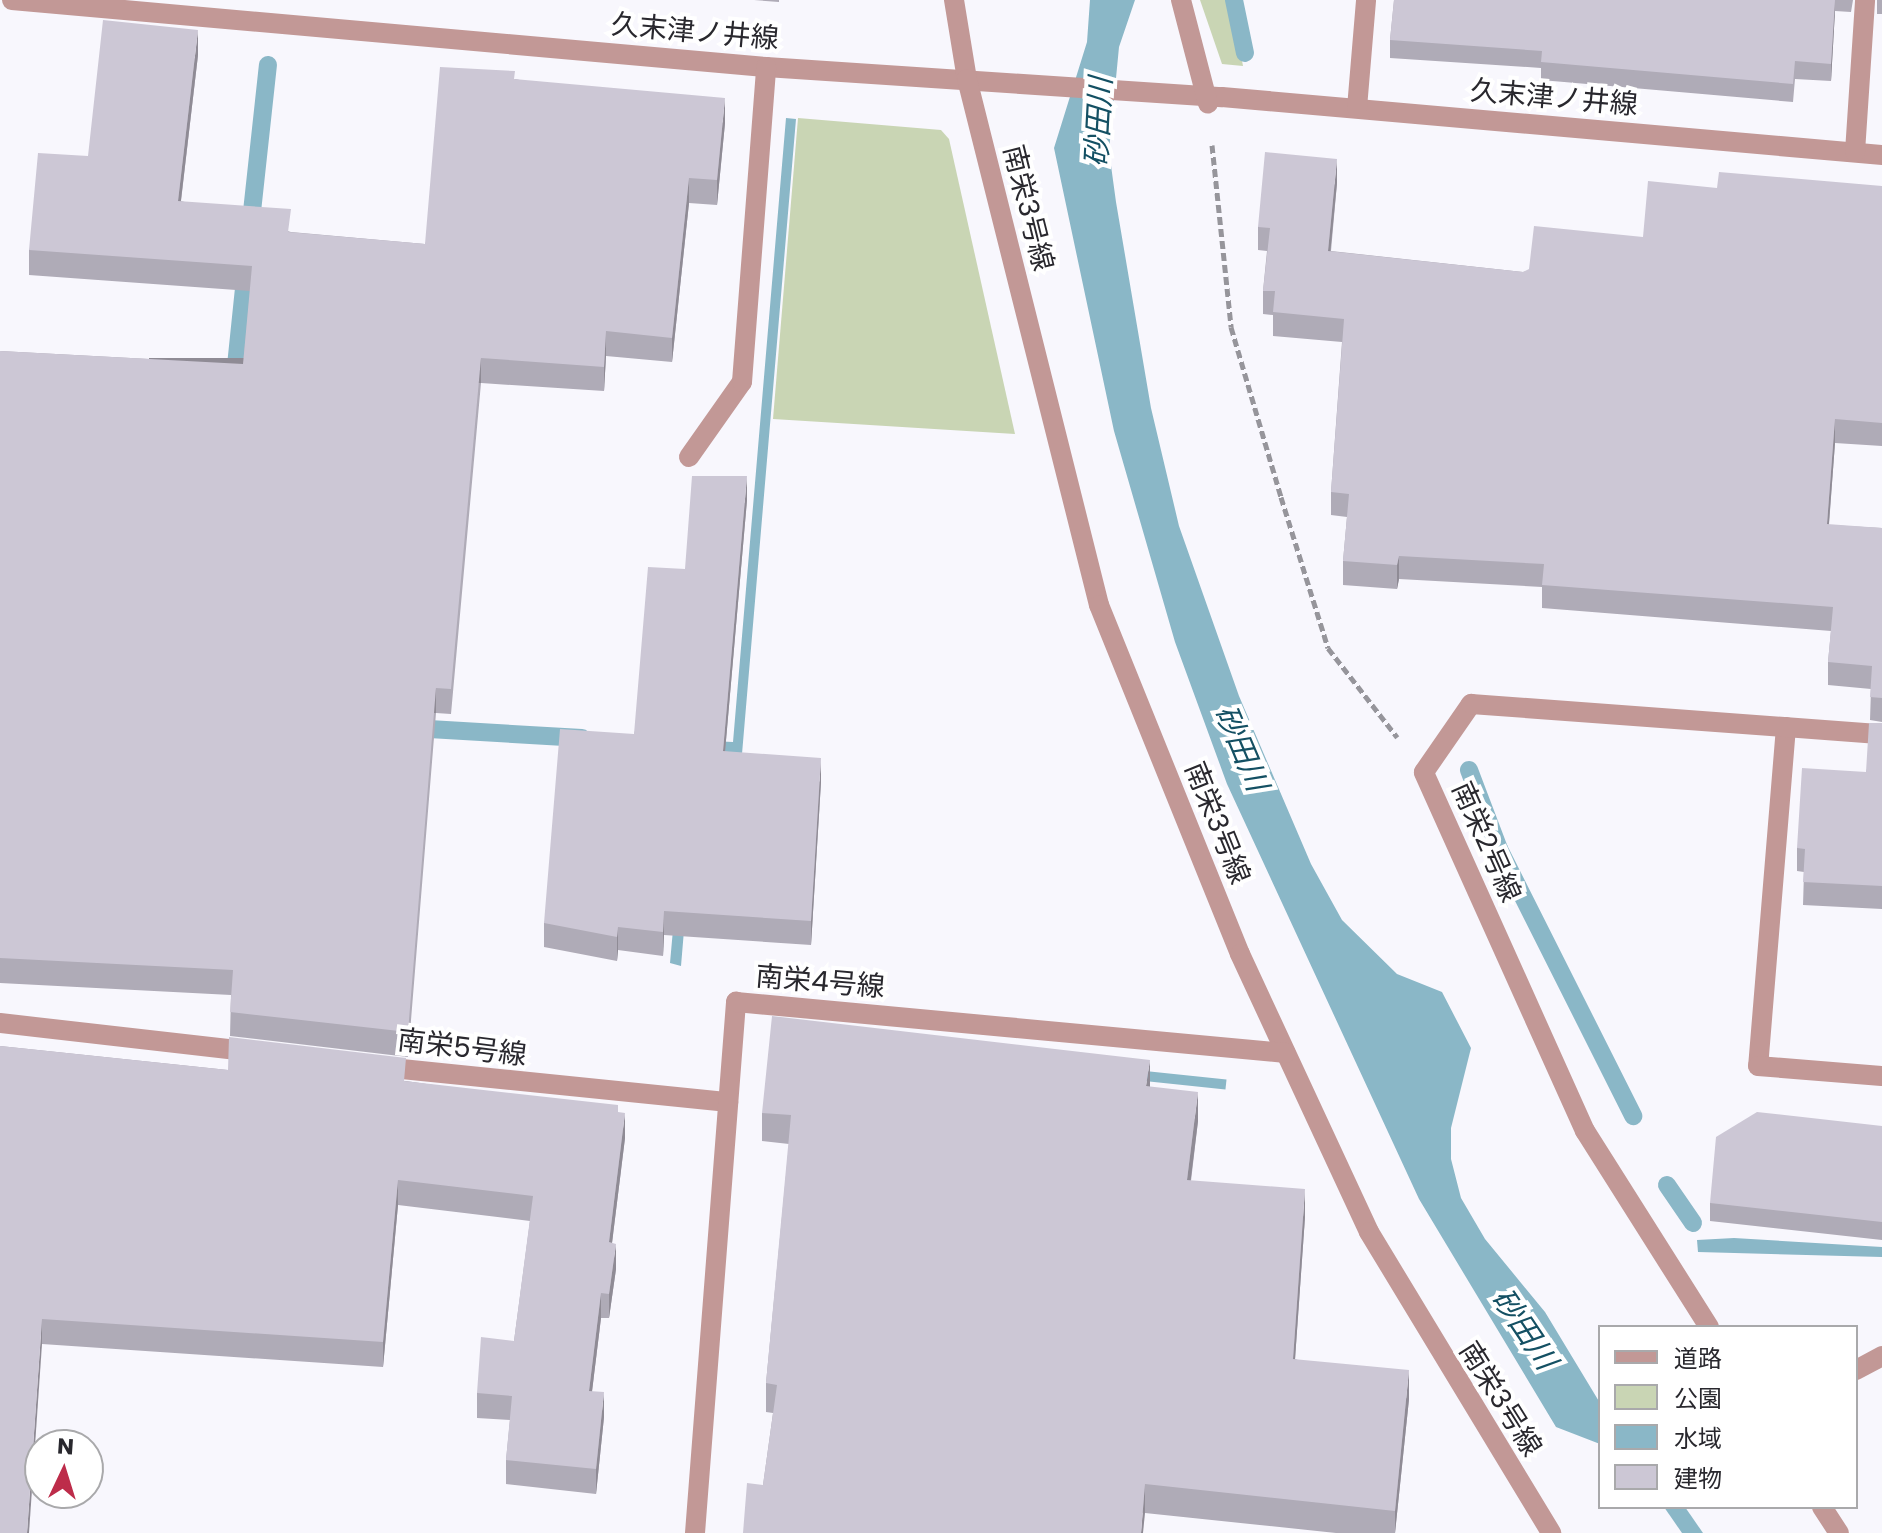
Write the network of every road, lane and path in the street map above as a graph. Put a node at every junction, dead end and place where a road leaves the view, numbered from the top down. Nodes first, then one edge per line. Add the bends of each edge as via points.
1 (12, 0) edge
2 (954, 0) edge
3 (1181, 0) edge
4 (1366, 0) edge
5 (1865, 0) edge
6 (766, 67) junction
7 (967, 79) junction
8 (1215, 100) junction
9 (1357, 108) junction
10 (1855, 152) junction
11 (1882, 155) edge
12 (689, 457) dead end
13 (1786, 727) junction
14 (1882, 734) edge
15 (1424, 772) junction
16 (0, 1023) edge
17 (1286, 1053) junction
18 (282, 1055) edge
19 (360, 1064) edge
20 (1882, 1076) edge
21 (728, 1102) junction
22 (1708, 1325) edge
23 (1882, 1356) edge
24 (1858, 1369) edge
25 (1823, 1509) edge
26 (695, 1533) edge
27 (1551, 1533) edge
28 (1839, 1533) edge

1 - 6 street, 久末津ノ井線
2 - 7 street, 南栄3号線
3 - 8 street
4 - 9 street
5 - 10 street
6 - 7 street, 久末津ノ井線
6 - 12 street via 742,382
7 - 8 street, 久末津ノ井線
7 - 17 street, 南栄3号線 via 1099,605
8 - 9 street, 久末津ノ井線
8 - 15 path via 1231,327 1328,648
9 - 10 street, 久末津ノ井線
10 - 11 street, 久末津ノ井線
13 - 14 street, 南栄2号線
13 - 15 street, 南栄2号線 via 1471,704
13 - 20 street via 1758,1066
15 - 22 street, 南栄2号線 via 1585,1131
16 - 18 street
17 - 21 street, 南栄4号線 via 736,1002
17 - 27 street, 南栄3号線 via 1369,1232
19 - 21 street, 南栄5号線
21 - 26 street, 南栄4号線
23 - 24 street
25 - 28 street

